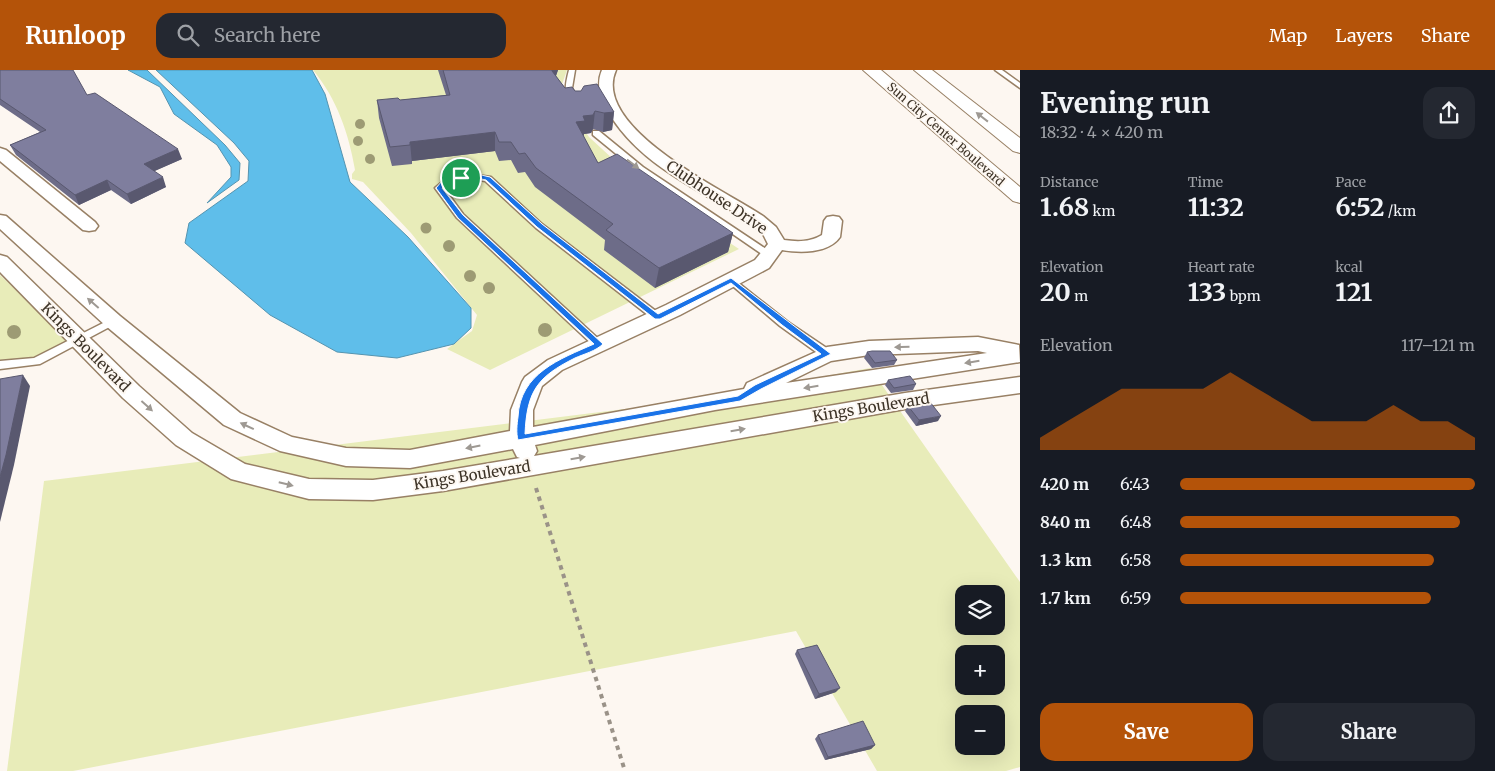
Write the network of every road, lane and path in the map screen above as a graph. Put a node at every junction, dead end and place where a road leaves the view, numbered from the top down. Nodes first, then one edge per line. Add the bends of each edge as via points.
1 (572, 70) edge
2 (609, 70) edge
3 (871, 70) edge
4 (922, 70) edge
5 (998, 70) edge
6 (1020, 86) edge
7 (577, 105) edge
8 (596, 132) edge
9 (1020, 147) edge
10 (0, 153) edge
11 (1020, 197) edge
12 (0, 220) edge
13 (833, 221) dead end
14 (89, 226) dead end
15 (773, 250) junction
16 (0, 261) edge
17 (731, 280) junction
18 (657, 317) junction
19 (114, 321) junction
20 (79, 340) junction
21 (599, 344) junction
22 (1020, 353) edge
23 (827, 354) junction
24 (0, 365) edge
25 (1020, 385) edge
26 (740, 398) junction
27 (521, 438) junction
28 (530, 466) junction
29 (625, 771) edge

1 - 7 lane via 568,88
2 - 15 street, Clubhouse Drive via 605,91 615,112 637,140 666,163 749,215 770,232
3 - 11 main road, Sun City Center Boulevard
9 -> 4 main road
5 - 6 lane
8 -> 15 lane via 640,169
10 - 14 street
19 -> 12 street, Kings Boulevard
13 - 15 street via 831,238 822,244
15 - 17 street, Clubhouse Drive via 762,264
16 - 20 street, Kings Boulevard
17 - 18 street, Clubhouse Drive
17 - 23 lane
18 - 21 street, Clubhouse Drive
18 - 21 lane via 540,226 488,179 477,176 444,183 439,188 460,216
19 - 20 lane
27 -> 19 street, Kings Boulevard via 410,459 346,457 288,445 232,419
20 - 24 lane via 36,361
20 -> 28 street, Kings Boulevard via 184,439 239,472 309,489 373,490
21 - 27 street, Clubhouse Drive via 555,365 533,382 522,410
22 -> 23 street, Kings Boulevard via 978,344 869,348
22 -> 26 street, Kings Boulevard
23 - 26 street, Kings Boulevard
28 -> 25 street, Kings Boulevard via 905,401
26 - 27 street, Kings Boulevard
27 - 28 street, Clubhouse Drive
28 - 29 path

